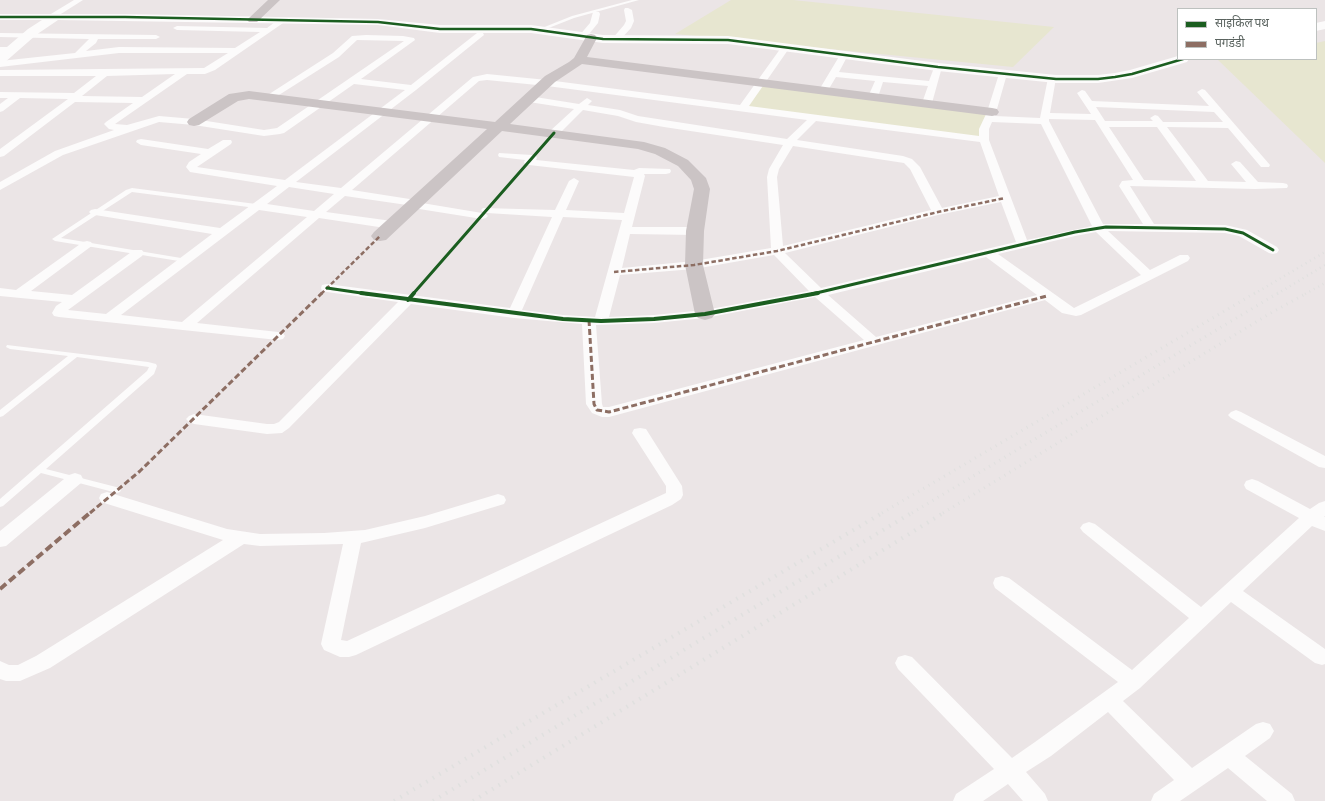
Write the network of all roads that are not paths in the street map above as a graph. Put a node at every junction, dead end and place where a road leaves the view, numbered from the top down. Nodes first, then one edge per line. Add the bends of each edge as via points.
1 (79, 0) edge
2 (274, 0) edge
3 (637, 0) edge
4 (628, 10) dead end
5 (596, 14) dead end
6 (0, 17) edge
7 (53, 17) junction
8 (252, 20) junction
9 (282, 21) junction
10 (177, 28) dead end
11 (269, 30) junction
12 (539, 30) junction
13 (0, 35) edge
14 (29, 35) junction
15 (480, 35) dead end
16 (91, 36) junction
17 (156, 37) dead end
18 (587, 38) junction
19 (616, 39) junction
20 (786, 47) junction
21 (237, 51) junction
22 (78, 54) junction
23 (844, 55) junction
24 (3, 56) edge
25 (579, 60) junction
26 (1180, 60) edge
27 (938, 67) junction
28 (184, 72) junction
29 (0, 73) edge
30 (105, 73) junction
31 (833, 74) junction
32 (1003, 74) junction
33 (1052, 78) junction
34 (880, 79) junction
35 (354, 81) junction
36 (547, 82) junction
37 (761, 82) junction
38 (932, 84) junction
39 (413, 88) junction
40 (599, 89) junction
41 (824, 90) junction
42 (1202, 92) dead end
43 (1082, 93) dead end
44 (0, 95) edge
45 (18, 95) junction
46 (75, 97) junction
47 (873, 97) junction
48 (268, 98) junction
49 (529, 99) junction
50 (143, 100) junction
51 (927, 103) junction
52 (320, 104) junction
53 (1089, 104) junction
54 (582, 106) junction
55 (1146, 106) junction
56 (743, 108) junction
57 (0, 109) edge
58 (1217, 109) junction
59 (382, 112) junction
60 (990, 115) junction
61 (429, 118) junction
62 (814, 118) junction
63 (1044, 119) junction
64 (1100, 121) junction
65 (194, 122) junction
66 (1160, 124) junction
67 (1230, 125) junction
68 (498, 127) junction
69 (129, 128) junction
70 (554, 133) junction
71 (984, 140) junction
72 (141, 142) dead end
73 (227, 142) dead end
74 (790, 142) junction
75 (211, 153) junction
76 (0, 154) edge
77 (503, 154) dead end
78 (1236, 164) dead end
79 (1265, 165) dead end
80 (666, 171) dead end
81 (638, 174) junction
82 (574, 182) dead end
83 (1140, 182) junction
84 (285, 184) junction
85 (1204, 184) junction
86 (1255, 186) junction
87 (1284, 186) dead end
88 (0, 187) edge
89 (342, 192) junction
90 (1005, 198) junction
91 (414, 204) junction
92 (256, 206) junction
93 (95, 212) junction
94 (938, 212) junction
95 (559, 214) junction
96 (316, 215) junction
97 (629, 217) junction
98 (392, 225) junction
99 (1099, 228) junction
100 (1151, 228) junction
101 (625, 230) junction
102 (695, 231) junction
103 (222, 232) junction
104 (380, 236) dead end
105 (87, 245) junction
106 (1023, 245) junction
107 (1273, 250) dead end
108 (777, 251) junction
109 (138, 253) junction
110 (990, 253) junction
111 (1184, 258) dead end
112 (185, 260) junction
113 (694, 265) junction
114 (614, 272) junction
115 (1149, 276) junction
116 (327, 288) dead end
117 (0, 292) edge
118 (818, 293) junction
119 (18, 294) junction
120 (1047, 296) junction
121 (75, 299) junction
122 (408, 300) junction
123 (514, 314) junction
124 (705, 314) junction
125 (110, 318) junction
126 (595, 321) junction
127 (187, 325) junction
128 (278, 336) dead end
129 (874, 342) junction
130 (10, 347) dead end
131 (76, 355) junction
132 (0, 414) edge
133 (1236, 415) dead end
134 (194, 419) dead end
135 (640, 433) dead end
136 (1325, 463) edge
137 (39, 470) junction
138 (75, 479) junction
139 (1252, 485) dead end
140 (112, 494) joint
141 (498, 500) dead end
142 (0, 504) edge
143 (1320, 516) edge
144 (1089, 528) dead end
145 (242, 537) junction
146 (353, 537) junction
147 (0, 541) edge
148 (1002, 583) dead end
149 (1230, 592) junction
150 (1202, 618) junction
151 (1322, 657) dead end
152 (905, 663) dead end
153 (0, 669) edge
154 (1133, 682) junction
155 (1109, 700) junction
156 (1263, 730) dead end
157 (1228, 755) junction
158 (1010, 771) junction
159 (1190, 782) junction
160 (964, 801) edge
161 (1037, 801) edge
162 (1162, 801) edge
163 (1284, 801) edge

1 - 7 street
2 - 8 main road
3 - 12 lane via 573,17
4 - 19 street via 628,26
5 - 18 street
6 - 7 street
7 - 8 street
7 - 14 street
8 - 9 street
9 - 11 street
9 - 12 street via 378,22 440,29
10 - 11 street
11 - 21 street
12 - 18 street
13 - 14 street
14 - 16 street
14 - 24 street
15 - 39 street
16 - 17 street
16 - 22 street via 94,37 93,40
18 - 19 street
18 - 25 main road
19 - 20 street via 728,40
20 - 23 street
20 - 37 street
21 - 22 street via 131,50
21 - 28 street via 212,68 199,72
22 - 24 street
23 - 27 street
23 - 31 street
25 - 36 main road
25 - 37 main road
26 - 33 street via 1115,77
27 - 32 street
27 - 38 street
28 - 30 street
28 - 50 street
29 - 30 street
30 - 46 street
31 - 34 street
31 - 41 street
32 - 33 street
32 - 60 street
33 - 63 street
34 - 38 street
34 - 47 street
35 - 39 street
35 - 48 street via 411,40 355,38 336,55
35 - 52 street
36 - 40 street
36 - 49 main road
36 - 61 street via 487,76 476,78
37 - 41 main road
37 - 56 street
38 - 51 street
39 - 59 street
40 - 54 street
40 - 56 street
41 - 47 main road
42 - 58 street
43 - 53 street
44 - 45 street
45 - 46 street
45 - 57 street
46 - 50 street
46 - 76 street
47 - 51 main road
48 - 52 main road
48 - 65 main road via 239,95
49 - 54 street
49 - 68 main road
50 - 69 street via 109,124 112,127
51 - 60 main road
52 - 59 main road
52 - 65 street via 280,131 272,133
53 - 55 street
53 - 64 street
54 - 70 street
54 - 74 street via 664,124
55 - 58 street
55 - 66 street
56 - 62 street
58 - 67 street
59 - 61 main road
59 - 84 street
60 - 63 street
60 - 71 street via 984,129
61 - 68 main road
61 - 89 street
62 - 71 street
62 - 74 street
63 - 64 street
63 - 99 street
64 - 66 street
64 - 83 street
65 - 69 street via 159,119
66 - 67 street
66 - 85 street
67 - 79 street
68 - 70 main road
68 - 91 main road
69 - 88 street via 59,153
70 - 102 main road via 639,145 683,163 698,178 702,189
71 - 90 street
72 - 75 street
73 - 75 street
74 - 94 street via 908,161 914,167
74 - 108 street via 772,177
75 - 84 street via 191,167 194,170
77 - 81 street
78 - 86 street
80 - 81 street via 639,171
81 - 97 street via 640,178
82 - 95 street
83 - 85 street
83 - 100 street via 1126,183 1124,186
84 - 89 street
84 - 92 street
85 - 86 street
86 - 87 street
89 - 91 street
89 - 96 street
90 - 94 street
90 - 106 street
91 - 95 street via 484,213
91 - 98 main road
92 - 93 lane via 137,189 128,191
92 - 96 street
92 - 103 street
93 - 103 street
93 - 105 lane via 55,239
94 - 108 street
95 - 97 street
95 - 123 street
96 - 98 street
96 - 127 street
97 - 101 street
98 - 104 main road
99 - 100 street
99 - 106 street
99 - 115 street
100 - 107 street via 1225,229 1243,233
101 - 102 street
101 - 114 street
102 - 113 main road
103 - 112 street
105 - 109 lane
105 - 119 street
106 - 110 street
108 - 113 street
108 - 118 street
109 - 112 lane
109 - 121 street
110 - 118 street
110 - 120 street
111 - 115 street
112 - 125 street
113 - 114 street
113 - 124 main road
114 - 126 street
115 - 120 street via 1076,312 1067,310
116 - 122 street
117 - 119 street
118 - 124 street
118 - 129 street
119 - 121 street
120 - 129 street
121 - 125 street via 59,313
122 - 123 street
122 - 134 street via 284,425 277,429
123 - 126 street
124 - 126 street
125 - 127 street
126 - 129 street via 594,404 597,410 602,412
127 - 128 street
130 - 131 lane
131 - 132 lane
131 - 137 lane via 153,366 151,372
133 - 136 street
135 - 146 street via 674,486 675,495 666,502 350,649 340,649 331,644
137 - 138 lane
137 - 142 lane
138 - 140 lane
138 - 147 street
139 - 143 street
140 - 145 street via 227,535
141 - 146 street via 425,522
143 - 149 street
144 - 150 street
145 - 146 street via 260,540
145 - 153 street via 42,662 20,673 6,673
148 - 154 street
149 - 150 street
149 - 151 street
150 - 154 street
152 - 158 street
154 - 155 street
155 - 158 street
155 - 159 street
156 - 157 street
157 - 159 street
157 - 163 street
158 - 160 street
158 - 161 street
159 - 162 street

